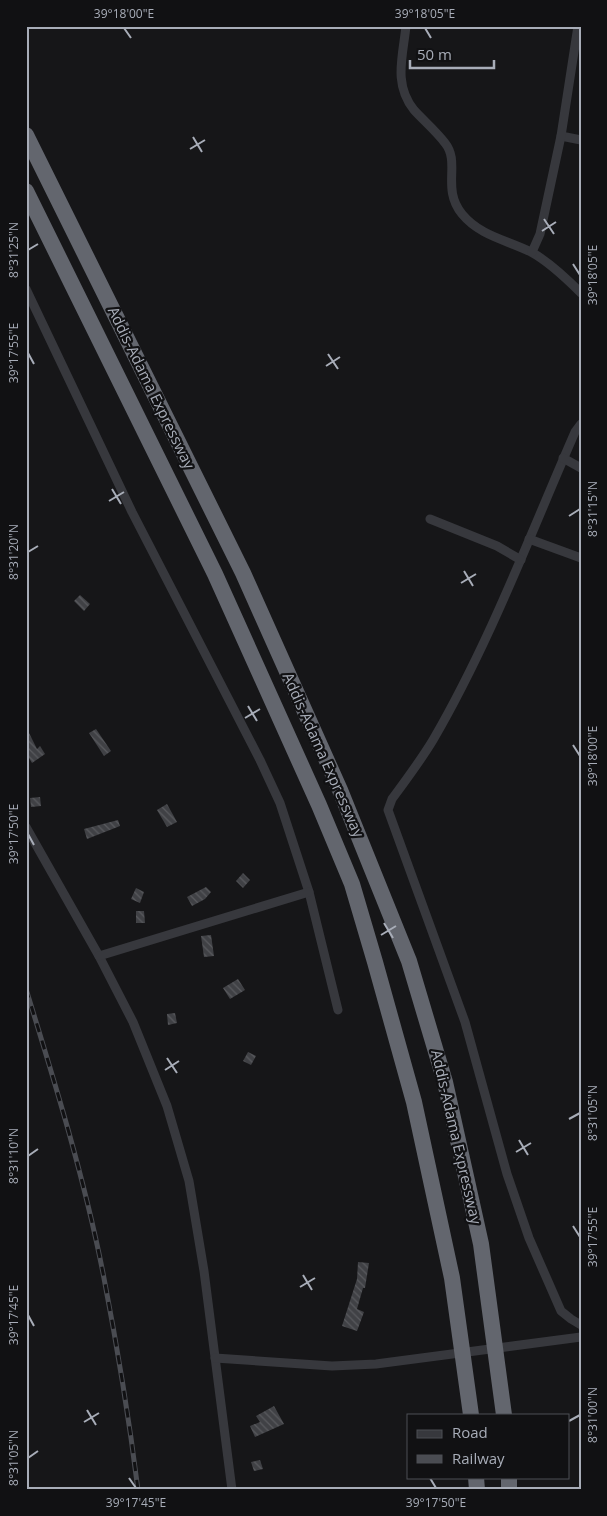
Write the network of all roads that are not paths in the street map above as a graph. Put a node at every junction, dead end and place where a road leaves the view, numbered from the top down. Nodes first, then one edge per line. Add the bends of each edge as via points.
1 (406, 26) edge
2 (578, 26) edge
3 (26, 135) edge
4 (560, 136) junction
5 (581, 140) edge
6 (26, 191) edge
7 (532, 252) junction
8 (26, 289) edge
9 (581, 292) edge
10 (581, 424) edge
11 (564, 458) junction
12 (581, 468) edge
13 (430, 519) dead end
14 (529, 539) junction
15 (581, 558) edge
16 (521, 560) junction
17 (26, 827) edge
18 (309, 892) junction
19 (99, 956) junction
20 (338, 1010) dead end
21 (581, 1325) edge
22 (581, 1337) edge
23 (215, 1358) junction
24 (471, 1414) edge
25 (504, 1414) edge
26 (232, 1490) edge

1 - 7 street via 402,89 413,108 447,144 452,159 450,186 454,203 480,231
2 - 4 street
3 - 25 highway, Addis-Adama Expressway via 243,573 340,790 410,961 445,1082 482,1244
4 - 5 street
4 - 7 street via 540,234
6 - 24 highway, Addis-Adama Expressway via 215,574 320,805 352,884 414,1102 452,1278
7 - 9 street
8 - 18 street via 132,512 260,760 280,804
10 - 11 street
11 - 12 street
11 - 14 street
13 - 16 street via 497,546
14 - 15 street
14 - 16 street
16 - 21 street via 457,697 388,810 465,1022 507,1174 529,1238 561,1311
17 - 19 street
18 - 19 street
18 - 20 street
19 - 23 street via 133,1022 168,1106 189,1181
22 - 23 street via 376,1364 332,1366
23 - 26 street

